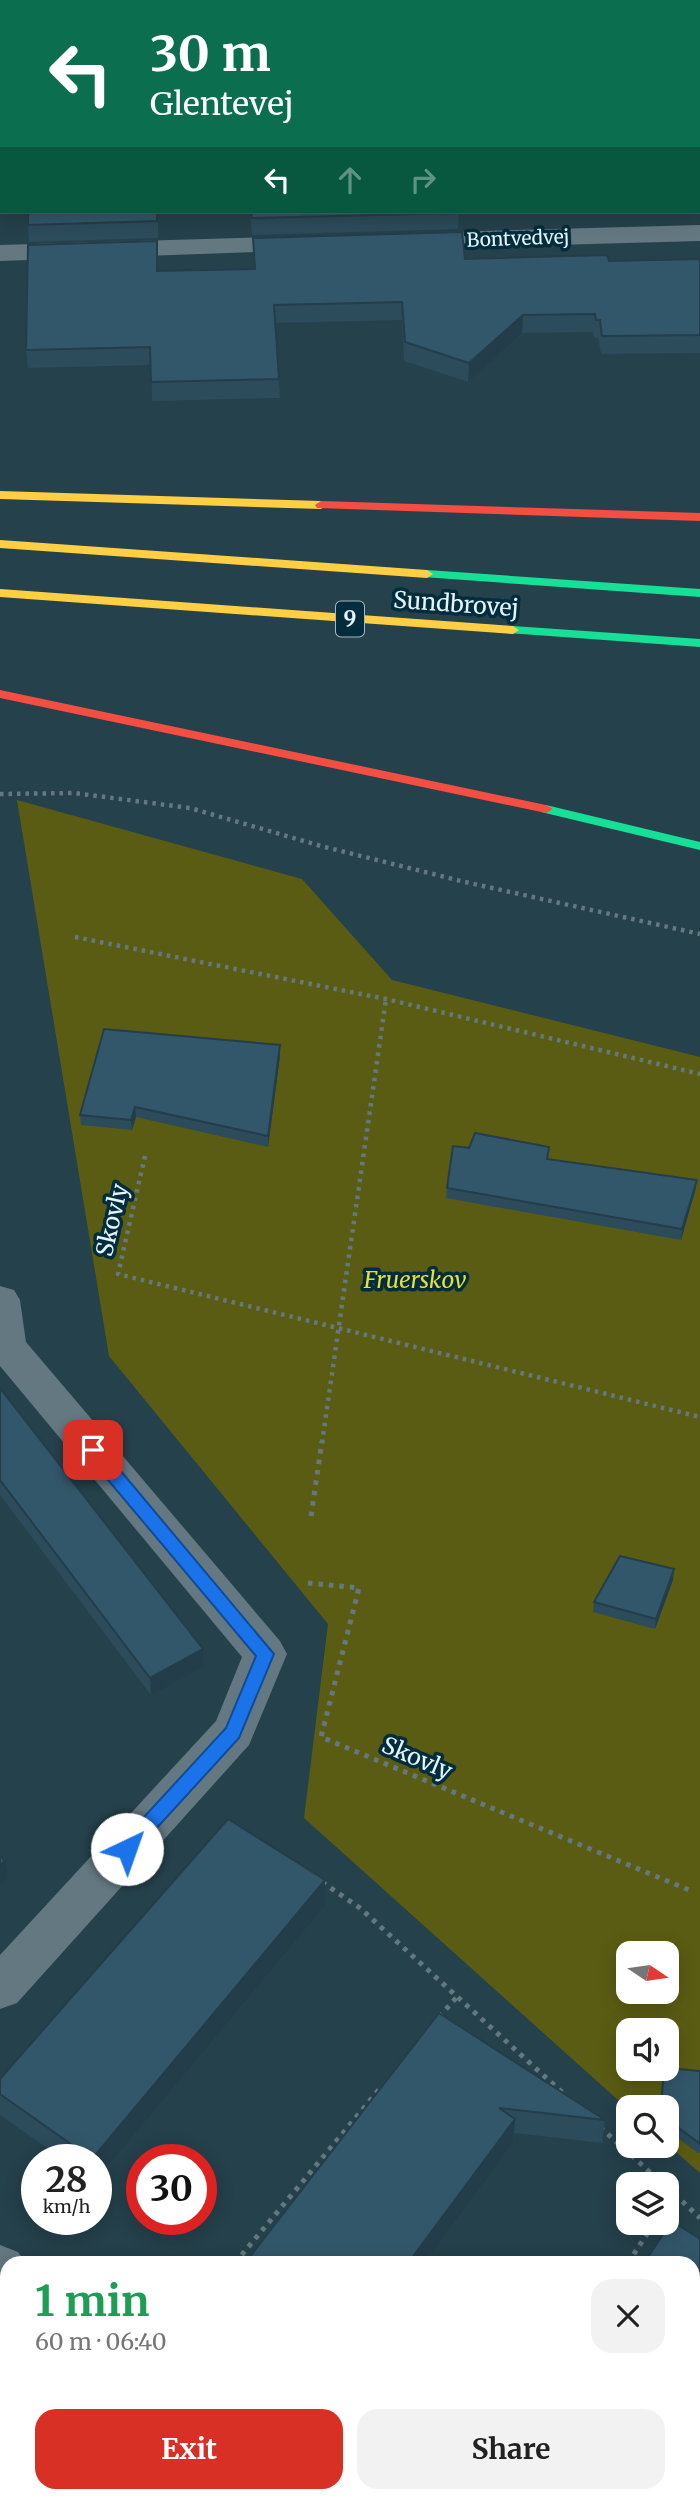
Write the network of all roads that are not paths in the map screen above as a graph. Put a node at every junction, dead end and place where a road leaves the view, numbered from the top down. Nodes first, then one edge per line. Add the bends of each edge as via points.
1 (658, 222) edge
2 (700, 233) edge
3 (383, 242) edge
4 (327, 243) edge
5 (0, 253) edge
6 (0, 495) edge
7 (700, 517) edge
8 (0, 544) edge
9 (0, 593) edge
10 (700, 593) edge
11 (700, 643) edge
12 (0, 694) edge
13 (700, 846) edge
14 (0, 1300) edge
15 (0, 1988) edge

1 - 2 street, Bontvedvej
1 - 3 street, Bontvedvej
4 - 5 street
6 - 7 main road
8 - 10 main road, Sundbrovej / 9
9 - 11 main road, Sundbrovej / 9
12 - 13 main road via 455,789
14 - 15 street via 7,1347 265,1654 233,1732

